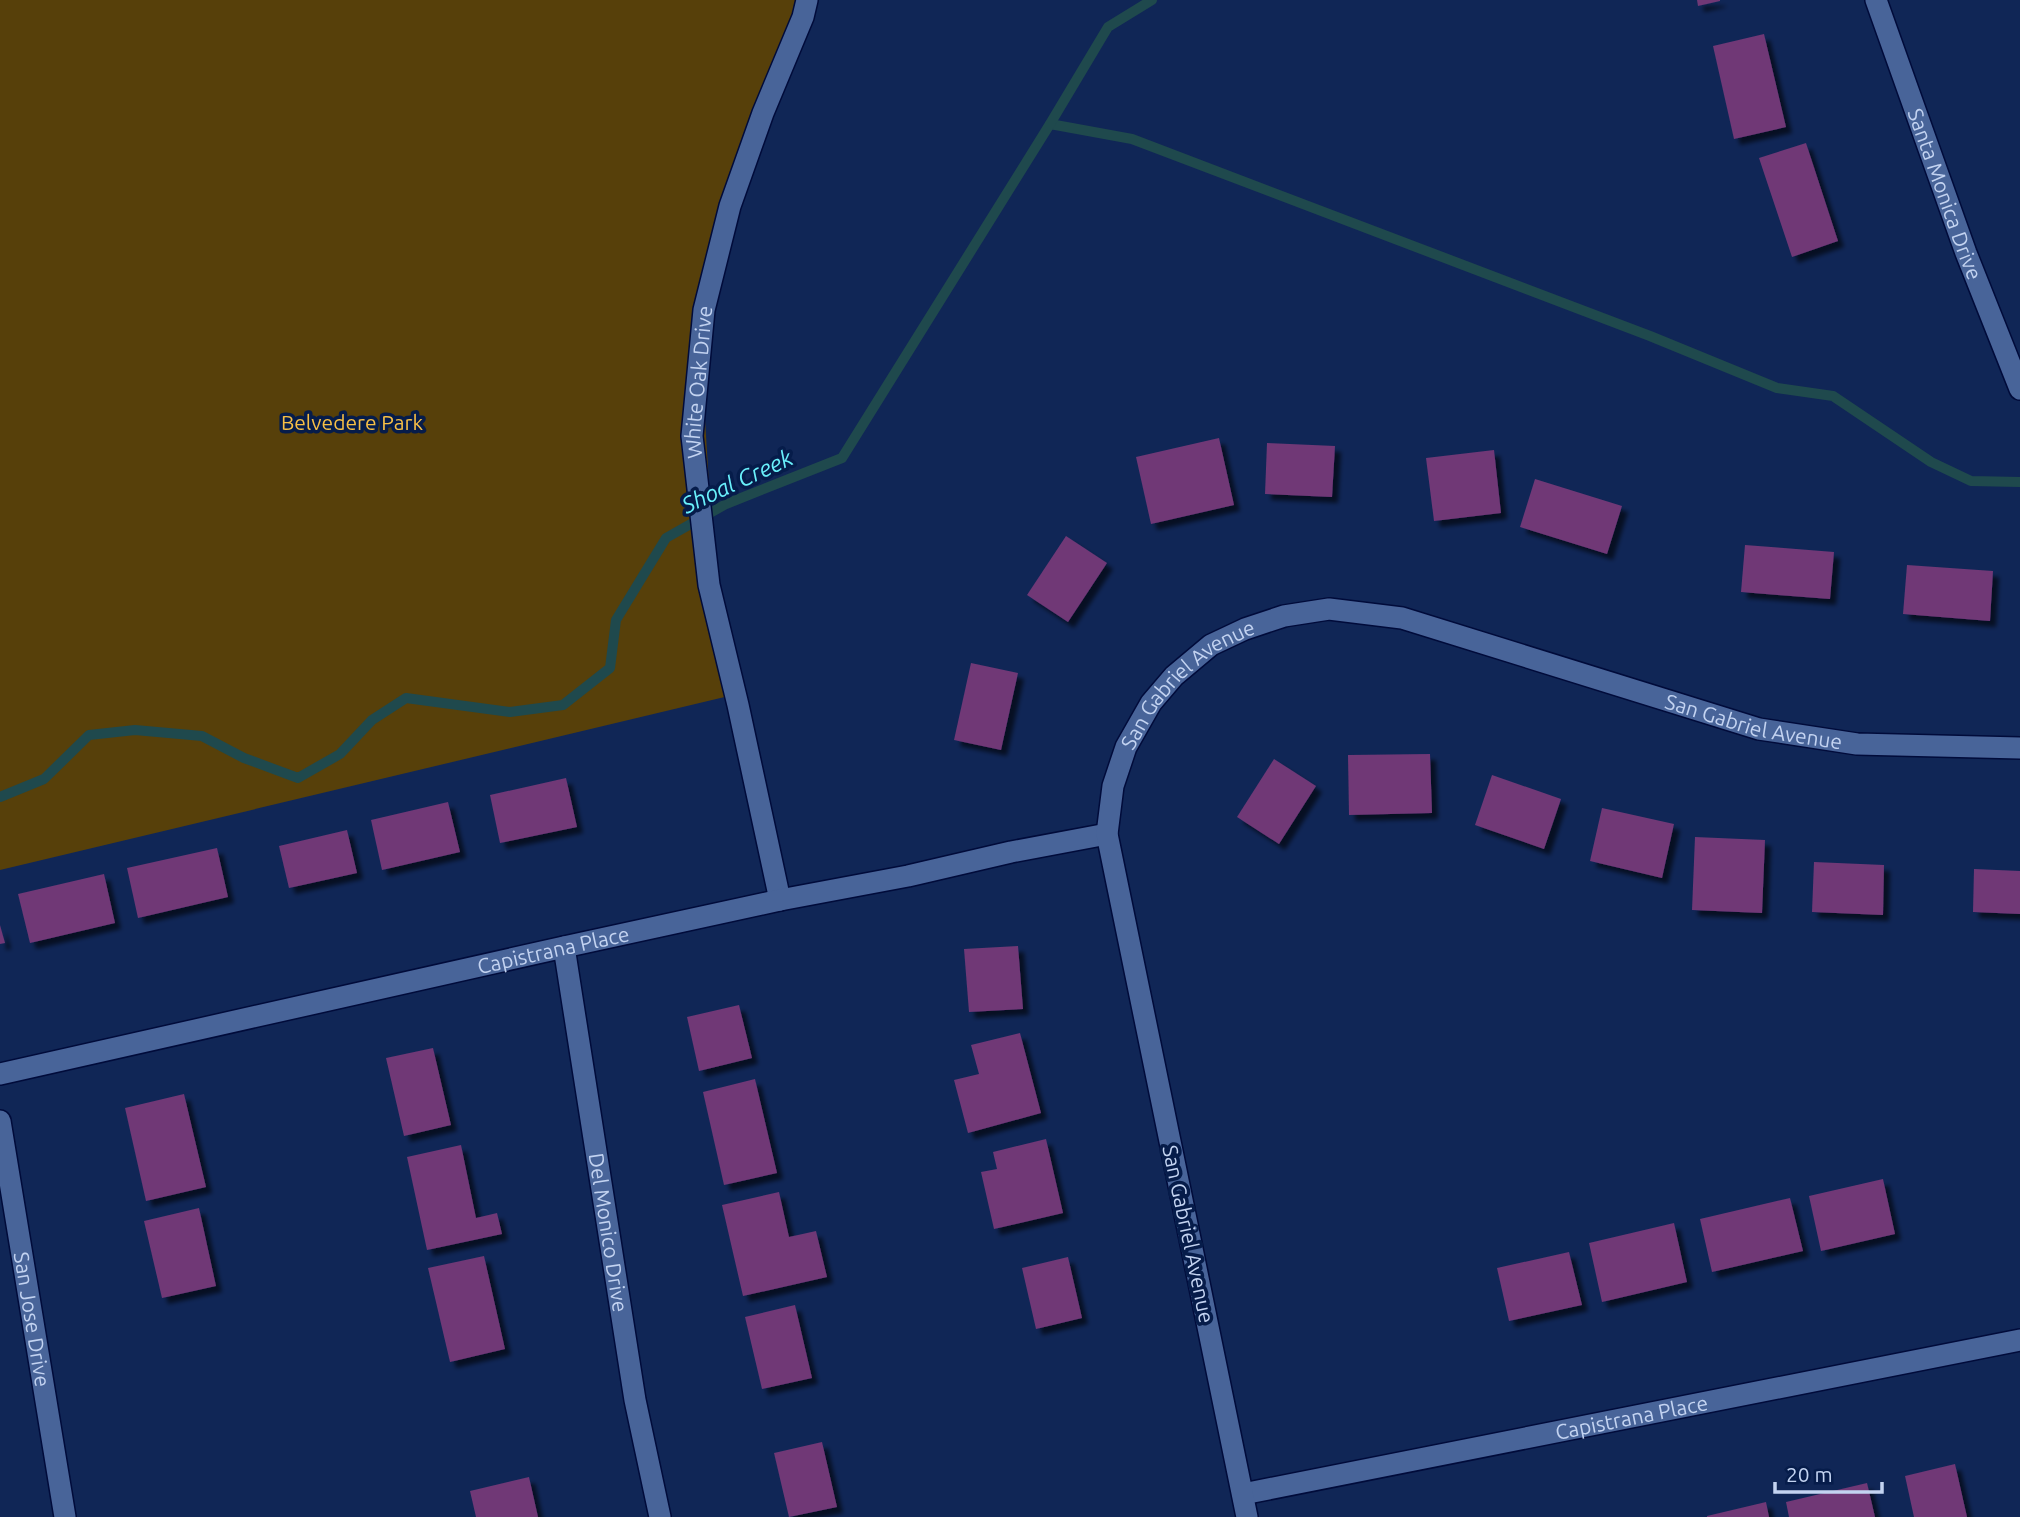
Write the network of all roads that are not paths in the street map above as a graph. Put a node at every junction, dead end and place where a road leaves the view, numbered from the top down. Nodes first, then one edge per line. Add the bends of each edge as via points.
1 (807, 0) edge
2 (1876, 0) edge
3 (2020, 389) edge
4 (2020, 748) edge
5 (1107, 834) junction
6 (780, 900) junction
7 (564, 947) junction
8 (0, 1074) edge
9 (0, 1121) edge
10 (2020, 1339) edge
11 (1242, 1494) junction
12 (65, 1517) edge
13 (660, 1517) edge
14 (1247, 1517) edge

1 - 6 street, White Oak Drive via 730,206 704,310 692,436 709,585
2 - 3 street, Santa Monica Drive
4 - 5 street, San Gabriel Avenue via 1857,744 1759,729 1402,618 1329,609 1284,616 1245,629 1211,645 1174,676 1151,703 1126,747 1113,786
5 - 6 street, Capistrana Place
5 - 11 street, San Gabriel Avenue
6 - 7 street, Capistrana Place
7 - 8 street, Capistrana Place
7 - 13 street, Del Monico Drive via 635,1400
9 - 12 street, San Jose Drive
10 - 11 street, Capistrana Place
11 - 14 street, San Gabriel Avenue

